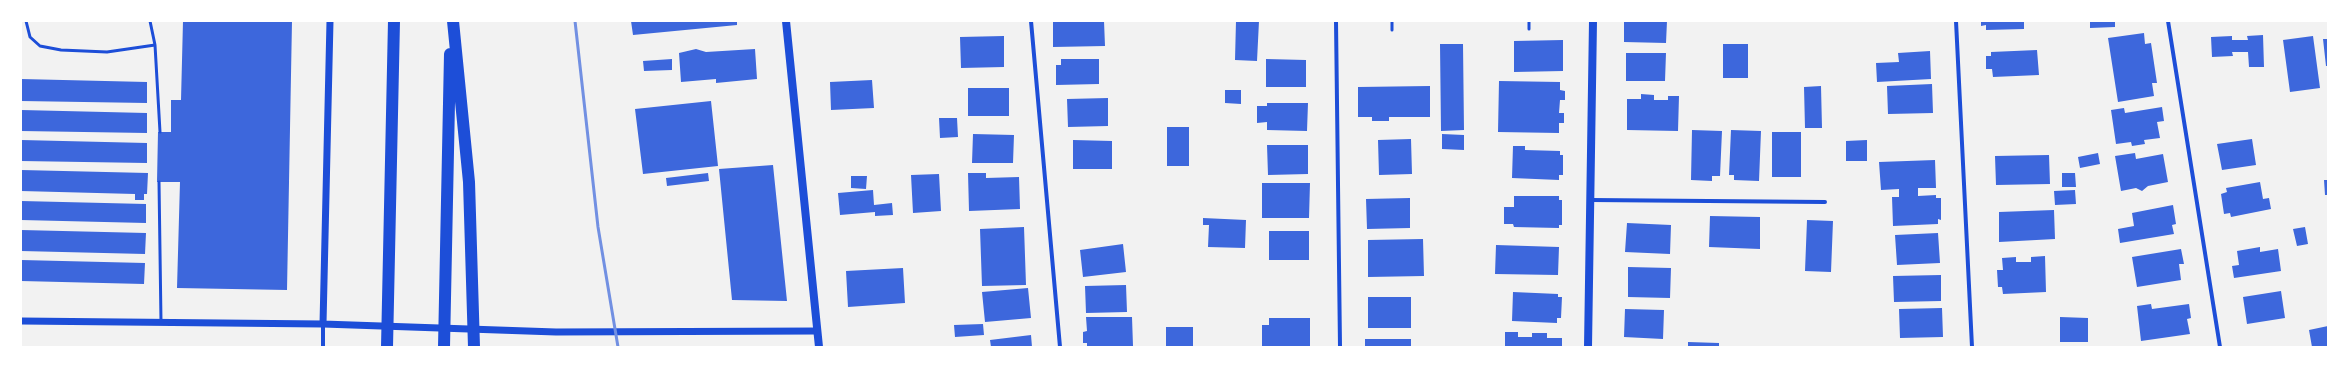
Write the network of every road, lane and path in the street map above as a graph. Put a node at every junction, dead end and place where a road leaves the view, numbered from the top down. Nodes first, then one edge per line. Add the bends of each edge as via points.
1 (26, 21) edge
2 (150, 21) edge
3 (330, 21) edge
4 (394, 21) edge
5 (452, 21) edge
6 (786, 21) edge
7 (1031, 21) edge
8 (1336, 21) edge
9 (1392, 21) edge
10 (1529, 21) edge
11 (1593, 21) edge
12 (1956, 21) edge
13 (2168, 21) edge
14 (1529, 29) dead end
15 (1392, 30) dead end
16 (155, 45) junction
17 (160, 132) dead end
18 (159, 182) dead end
19 (1591, 200) junction
20 (1825, 202) dead end
21 (21, 321) edge
22 (161, 322) junction
23 (324, 324) junction
24 (817, 331) junction
25 (323, 347) edge
26 (387, 347) edge
27 (444, 347) edge
28 (474, 347) edge
29 (819, 347) edge
30 (1060, 347) edge
31 (1340, 347) edge
32 (1588, 347) edge
33 (1972, 347) edge
34 (2220, 347) edge

1 - 16 lane via 30,37 40,46 61,50 107,52
2 - 16 lane
3 - 23 street
4 - 26 highway
5 - 27 highway
5 - 28 highway via 468,174
6 - 24 main road
7 - 30 street
8 - 31 street
9 - 15 lane
10 - 14 lane
11 - 19 main road
12 - 33 street
13 - 34 street
16 - 17 lane
18 - 22 lane
19 - 20 street
19 - 32 main road
21 - 22 street
22 - 23 street
23 - 24 street via 548,332
23 - 25 street
24 - 29 main road

